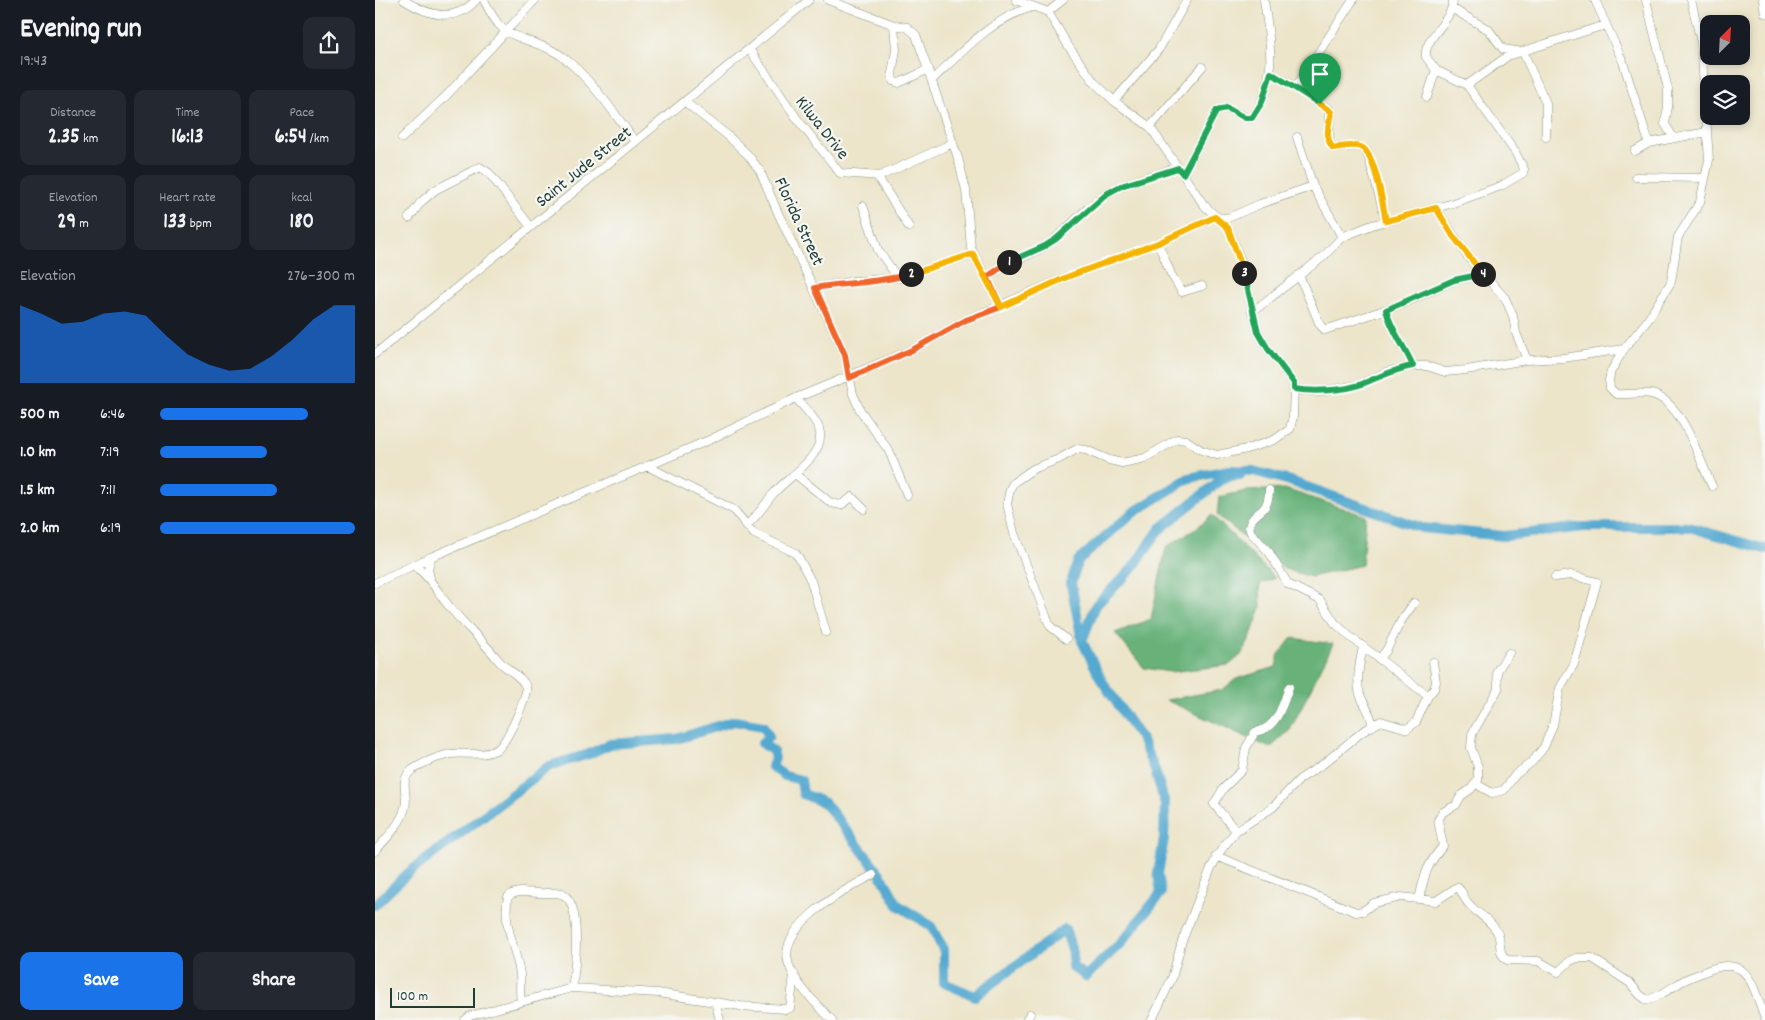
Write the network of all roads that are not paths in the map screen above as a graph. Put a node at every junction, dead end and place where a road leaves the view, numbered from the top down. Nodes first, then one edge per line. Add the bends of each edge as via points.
1 (404, 0) edge
2 (477, 0) edge
3 (484, 0) edge
4 (535, 0) edge
5 (809, 0) edge
6 (828, 0) edge
7 (1016, 0) edge
8 (1063, 0) edge
9 (1187, 0) edge
10 (1264, 0) edge
11 (1353, 0) edge
12 (1453, 0) edge
13 (1595, 0) edge
14 (1646, 0) edge
15 (1691, 0) edge
16 (1763, 0) edge
17 (1033, 7) junction
18 (1453, 9) junction
19 (1048, 12) junction
20 (1765, 13) edge
21 (1605, 24) junction
22 (894, 25) junction
23 (505, 30) junction
24 (749, 49) junction
25 (1525, 51) junction
26 (1202, 67) dead end
27 (929, 68) junction
28 (1436, 70) junction
29 (1271, 73) junction
30 (932, 80) junction
31 (1467, 85) junction
32 (1296, 87) junction
33 (1427, 97) dead end
34 (1114, 101) junction
35 (685, 102) junction
36 (1150, 127) junction
37 (1707, 132) junction
38 (1297, 137) dead end
39 (1546, 137) dead end
40 (1673, 137) junction
41 (402, 138) dead end
42 (635, 142) junction
43 (953, 142) junction
44 (1649, 143) junction
45 (1635, 150) dead end
46 (1181, 171) junction
47 (877, 176) junction
48 (1635, 177) dead end
49 (1705, 178) junction
50 (1313, 186) junction
51 (863, 206) dead end
52 (1436, 208) junction
53 (1215, 217) junction
54 (409, 218) dead end
55 (1386, 221) junction
56 (531, 227) junction
57 (909, 227) dead end
58 (1342, 236) junction
59 (1158, 243) junction
60 (973, 254) junction
61 (1299, 275) junction
62 (1484, 275) junction
63 (987, 277) junction
64 (897, 278) junction
65 (1202, 286) dead end
66 (815, 288) junction
67 (1001, 307) junction
68 (1386, 310) junction
69 (1252, 312) junction
70 (1625, 349) junction
71 (375, 354) edge
72 (1527, 360) junction
73 (1413, 366) junction
74 (849, 378) junction
75 (1294, 389) junction
76 (796, 398) junction
77 (647, 466) junction
78 (795, 474) junction
79 (1712, 486) dead end
80 (1269, 490) dead end
81 (907, 495) dead end
82 (864, 509) dead end
83 (746, 525) junction
84 (431, 557) junction
85 (414, 565) junction
86 (430, 578) junction
87 (1555, 578) dead end
88 (375, 583) edge
89 (1414, 603) dead end
90 (826, 632) dead end
91 (1066, 639) dead end
92 (1363, 647) junction
93 (1509, 653) dead end
94 (1379, 658) junction
95 (1433, 662) dead end
96 (1289, 687) dead end
97 (1428, 696) junction
98 (1373, 726) junction
99 (1476, 784) junction
100 (1236, 831) junction
101 (375, 852) edge
102 (1216, 856) junction
103 (873, 875) dead end
104 (1419, 899) junction
105 (794, 974) junction
106 (572, 988) junction
107 (521, 1001) junction
108 (715, 1002) junction
109 (1765, 1018) edge
110 (465, 1020) edge
111 (720, 1020) edge
112 (832, 1020) edge
113 (1152, 1020) edge

1 - 2 street via 437,15 453,15
3 - 23 street
4 - 23 street
5 - 24 street, Saint Jude Street
6 - 22 street
7 - 17 street
8 - 19 street
9 - 34 street via 1159,49
10 - 29 street
11 - 32 street
12 - 18 street
13 - 21 street
14 - 40 street via 1668,90 1669,108 1665,124
15 - 37 street via 1701,42
16 - 20 street
17 - 19 street
17 - 30 street via 1007,16
18 - 25 street via 1489,30 1503,50
18 - 28 street via 1427,48 1426,57
19 - 34 street via 1069,47
21 - 25 street
21 - 44 street via 1623,62
22 - 27 street via 907,27 916,35
22 - 27 street via 893,81 899,83
23 - 41 street via 447,95
23 - 42 street via 562,56
24 - 35 street, Saint Jude Street
24 - 47 street, Kilwa Drive via 774,88 837,170 844,174
25 - 31 street via 1508,56
25 - 39 street via 1546,103
26 - 36 street
27 - 30 street
28 - 31 street
28 - 33 street
29 - 32 street
29 - 46 street via 1262,102 1252,118 1245,118 1227,108 1217,110
30 - 43 street
31 - 52 street via 1515,152 1523,173 1501,186
32 - 55 street via 1331,112 1329,141 1333,148 1358,146 1367,151
34 - 36 street
35 - 42 street, Saint Jude Street
35 - 66 street, Florida Street via 727,134 760,171
36 - 46 street
37 - 40 street
37 - 49 street via 1709,160
38 - 50 street
40 - 44 street
42 - 56 street, Saint Jude Street
43 - 47 street, Kilwa Drive
43 - 60 street via 966,190
44 - 45 street
46 - 53 street
46 - 63 street via 1121,186 1108,193 1056,239
47 - 57 street
48 - 49 street
49 - 70 street via 1700,202 1678,237 1671,282
50 - 53 street via 1228,218
50 - 58 street
51 - 64 street via 878,250
52 - 55 street
52 - 62 street
53 - 59 street
53 - 69 street via 1228,228 1241,261
54 - 56 street via 435,190 480,167 489,173
55 - 58 street
56 - 71 street, Saint Jude Street
58 - 61 street via 1323,257
59 - 65 street via 1182,292
59 - 67 street via 1067,277
60 - 63 street
60 - 64 street
61 - 68 street via 1325,330
61 - 69 street
62 - 68 street via 1454,280
62 - 72 street via 1509,305
63 - 67 street
64 - 66 street
66 - 74 street, Florida Street via 845,355
67 - 74 street via 966,320 917,348
68 - 73 street
69 - 75 street via 1263,342 1294,383
70 - 72 street
70 - 79 street via 1611,371 1610,388 1616,394 1646,393 1664,400 1690,435
72 - 73 street via 1450,372
73 - 75 street via 1386,372 1358,385 1319,392
74 - 76 street
74 - 81 street, Florida Street via 860,410 889,451
75 - 91 street via 1289,430 1274,440 1217,455 1177,439 1145,458 1122,463 1077,449 1033,469 1013,483 1007,504 1014,533 1050,626
76 - 77 street
76 - 78 street via 821,434 809,460
77 - 83 street via 735,510
77 - 84 street
78 - 82 street via 831,502 841,505 852,498
78 - 83 street via 778,488 759,514
80 - 92 street via 1266,507 1249,524 1251,533 1269,552 1288,584 1320,600 1335,623
83 - 90 street via 754,534 799,558 818,601
84 - 85 street
84 - 86 street
85 - 86 street
85 - 88 street
86 - 101 street via 453,610 523,683 526,692 512,731 497,750 441,756 413,769 406,776 405,809
87 - 99 street via 1571,574 1597,582 1574,664 1561,688 1553,725 1544,747 1504,790 1492,793
89 - 94 street
92 - 94 street
92 - 98 street via 1360,692 1370,710
93 - 99 street via 1497,671 1498,689 1472,734 1471,748 1479,775
94 - 97 street
95 - 97 street via 1436,682
96 - 100 street via 1277,716 1266,730 1255,732 1246,748 1242,770 1223,789 1214,804
97 - 98 street via 1411,726 1401,728 1381,721
98 - 100 street via 1300,779 1256,821
99 - 104 street via 1438,820 1443,846 1422,879
100 - 102 street
102 - 104 street via 1356,912 1374,903 1401,897
102 - 113 street via 1182,941 1172,978
103 - 105 street via 825,902 797,932 788,944 787,953
104 - 109 street via 1436,901 1457,887 1466,902 1494,927 1499,935 1501,952 1507,960 1538,961 1558,972 1570,960 1592,958 1630,983 1647,1000 1718,966 1735,965 1747,977
105 - 108 street via 790,1008
105 - 112 street
106 - 107 street
106 - 107 street via 576,931 570,902 564,895 515,893 509,897 507,910 520,977
106 - 108 street via 658,993
107 - 110 street
108 - 111 street

